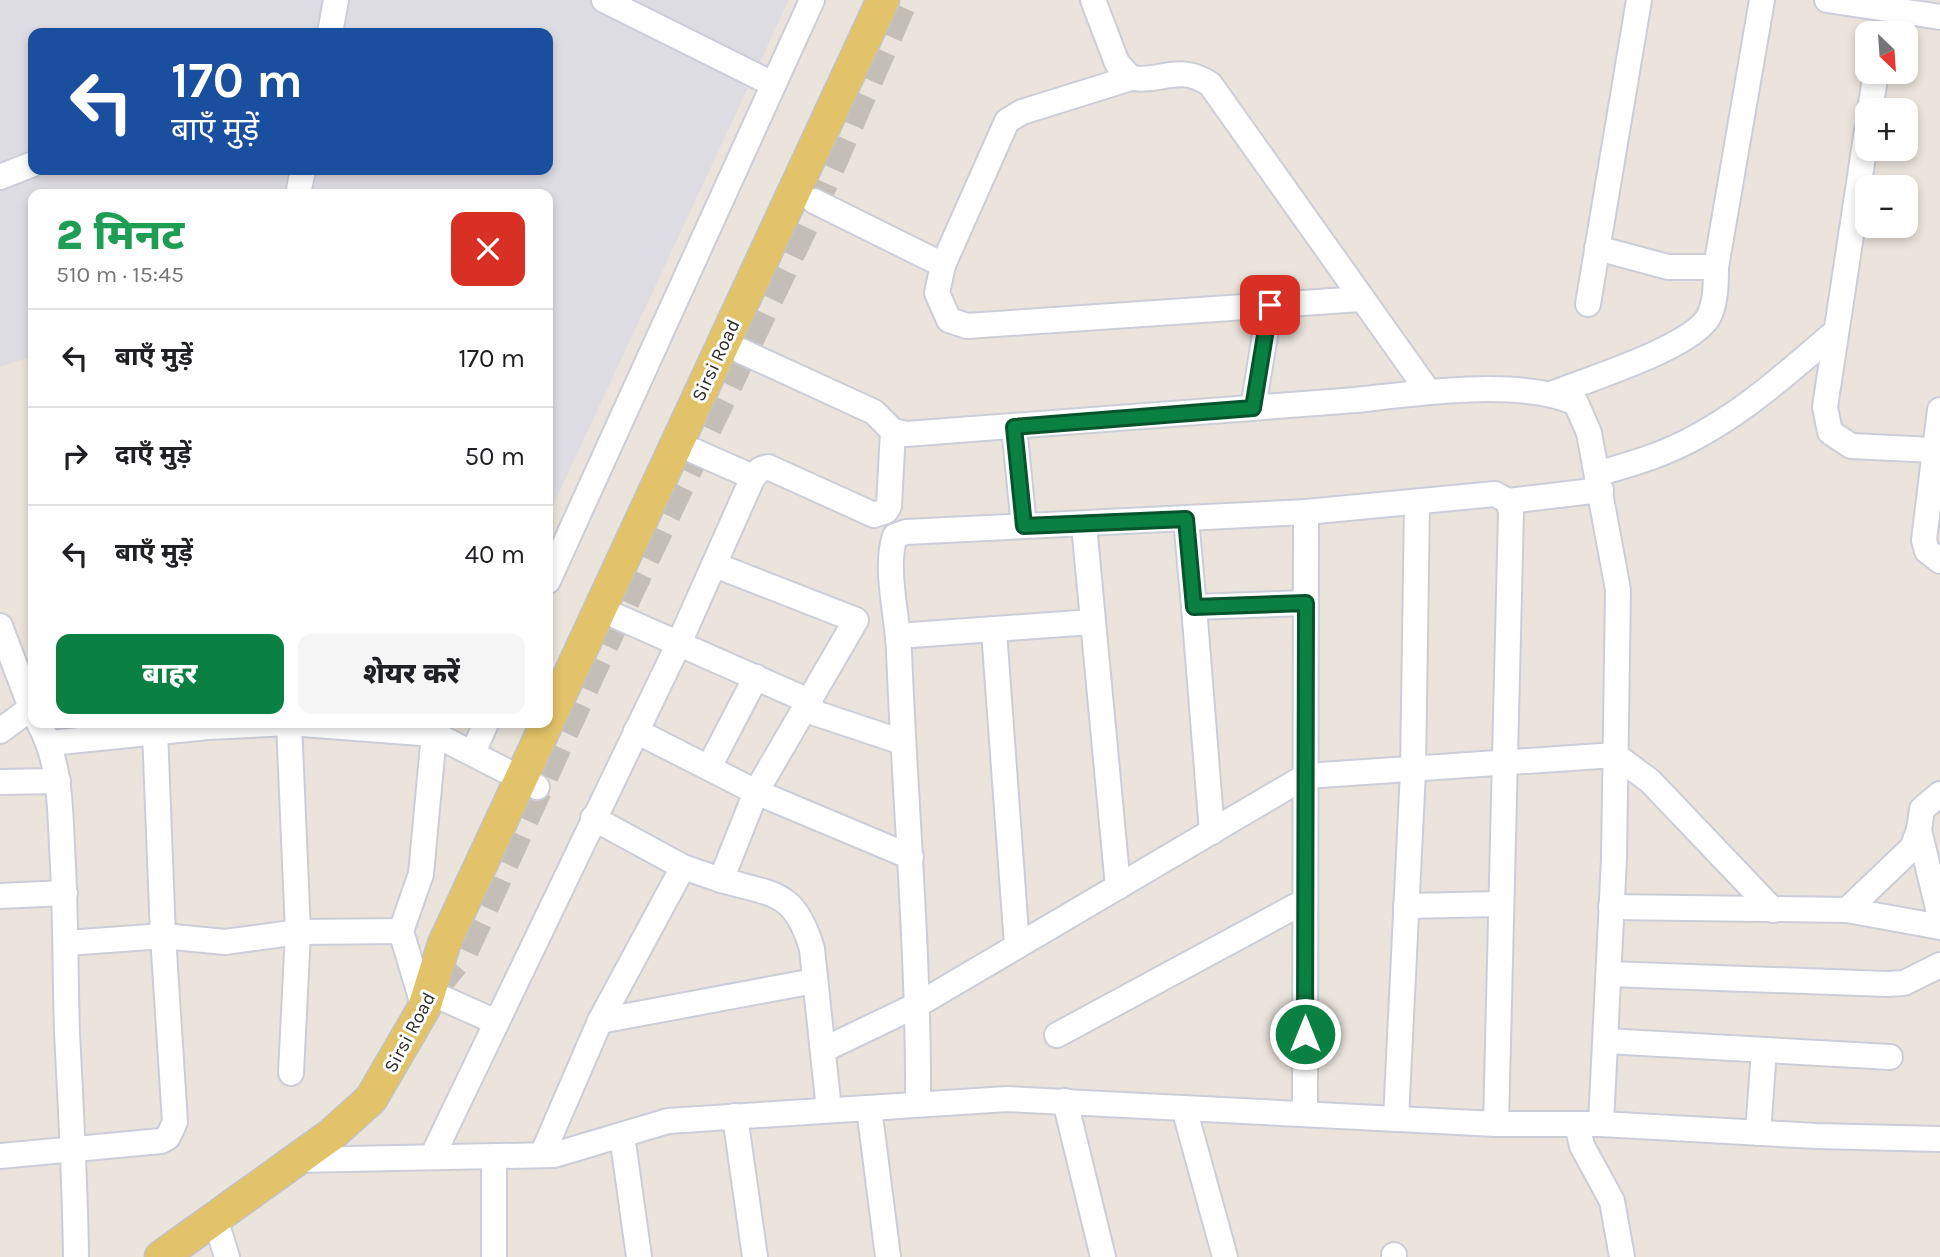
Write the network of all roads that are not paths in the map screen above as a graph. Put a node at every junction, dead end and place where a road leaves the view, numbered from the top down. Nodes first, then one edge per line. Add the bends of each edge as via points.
1 (336, 0) edge
2 (604, 0) edge
3 (812, 0) edge
4 (883, 0) edge
5 (1093, 0) edge
6 (1639, 0) edge
7 (1762, 0) edge
8 (1827, 0) edge
9 (1885, 14) edge
10 (1940, 18) edge
11 (331, 28) edge
12 (1131, 78) junction
13 (773, 84) junction
14 (1862, 161) edge
15 (28, 166) edge
16 (0, 177) edge
17 (814, 201) dead end
18 (1597, 248) junction
19 (943, 265) junction
20 (1716, 267) junction
21 (1361, 299) junction
22 (1588, 303) dead end
23 (1270, 305) junction
24 (1835, 332) junction
25 (741, 351) dead end
26 (1428, 391) junction
27 (1554, 393) junction
28 (1253, 408) junction
29 (1940, 410) edge
30 (1014, 427) junction
31 (893, 431) junction
32 (1934, 450) junction
33 (694, 451) dead end
34 (753, 477) junction
35 (1599, 482) junction
36 (1508, 501) junction
37 (1417, 504) junction
38 (1306, 512) junction
39 (1186, 519) junction
40 (1084, 525) junction
41 (1024, 526) junction
42 (1940, 561) edge
43 (715, 565) junction
44 (553, 571) edge
45 (1306, 603) junction
46 (1194, 607) junction
47 (616, 616) dead end
48 (1092, 622) junction
49 (0, 626) edge
50 (994, 631) junction
51 (898, 636) junction
52 (679, 643) junction
53 (756, 677) junction
54 (28, 697) edge
55 (808, 706) junction
56 (553, 709) edge
57 (28, 724) edge
58 (2, 728) edge
59 (40, 728) edge
60 (116, 728) edge
61 (182, 728) edge
62 (289, 728) edge
63 (355, 728) edge
64 (484, 728) edge
65 (545, 728) edge
66 (155, 731) junction
67 (636, 731) junction
68 (434, 734) junction
69 (902, 742) junction
70 (473, 753) junction
71 (1615, 755) junction
72 (1506, 763) junction
73 (709, 767) junction
74 (1413, 771) junction
75 (1306, 776) junction
76 (58, 781) junction
77 (0, 782) edge
78 (530, 783) junction
79 (756, 792) junction
80 (1940, 794) edge
81 (593, 818) junction
82 (1919, 830) junction
83 (1212, 832) junction
84 (911, 857) junction
85 (683, 867) junction
86 (722, 880) junction
87 (1118, 887) junction
88 (65, 893) junction
89 (0, 896) edge
90 (1305, 901) junction
91 (1501, 904) junction
92 (1406, 906) junction
93 (1611, 907) junction
94 (1773, 910) junction
95 (1847, 910) junction
96 (1940, 916) edge
97 (1940, 927) edge
98 (401, 931) junction
99 (298, 932) junction
100 (163, 936) junction
101 (67, 943) junction
102 (1017, 946) junction
103 (1940, 965) edge
104 (1609, 974) junction
105 (814, 981) junction
106 (429, 996) junction
107 (919, 1004) junction
108 (600, 1021) junction
109 (496, 1022) junction
110 (1057, 1035) dead end
111 (1606, 1041) junction
112 (823, 1050) junction
113 (1764, 1050) junction
114 (1890, 1057) dead end
115 (292, 1073) dead end
116 (1065, 1101) junction
117 (918, 1104) junction
118 (869, 1108) junction
119 (1184, 1108) junction
120 (829, 1110) junction
121 (1305, 1114) junction
122 (735, 1116) junction
123 (1396, 1119) junction
124 (1496, 1124) junction
125 (1589, 1124) junction
126 (1758, 1133) junction
127 (622, 1135) junction
128 (1940, 1139) edge
129 (75, 1148) junction
130 (542, 1155) junction
131 (0, 1156) edge
132 (494, 1156) junction
133 (432, 1157) junction
134 (296, 1160) junction
135 (215, 1218) junction
136 (76, 1257) edge
137 (161, 1257) edge
138 (227, 1257) edge
139 (494, 1257) edge
140 (639, 1257) edge
141 (755, 1257) edge
142 (888, 1257) edge
143 (1096, 1257) edge
144 (1103, 1257) edge
145 (1225, 1257) edge
146 (1622, 1257) edge

1 - 11 street
2 - 13 street
3 - 13 street
4 - 56 main road, Sirsi Road
5 - 12 street via 1117,63
6 - 18 street
7 - 20 street
8 - 9 street
9 - 10 street
12 - 19 street via 1022,112 1007,121
12 - 21 street via 1180,73 1196,75 1210,84
13 - 44 street
14 - 24 street
15 - 16 street
17 - 19 street
18 - 20 street via 1668,267
18 - 22 street
19 - 23 street via 937,293 940,305 949,320 967,326
20 - 27 street via 1716,291 1708,317 1691,335
21 - 23 street
21 - 26 street
23 - 28 street
24 - 32 street via 1825,407 1830,432 1851,446
24 - 35 street via 1760,396 1686,442
25 - 31 street via 874,412
26 - 27 street
26 - 28 street
27 - 35 street via 1576,403 1585,418
28 - 30 street
29 - 32 street
30 - 31 street
30 - 41 street
31 - 34 street via 889,506 880,514 768,467
32 - 42 street via 1924,540 1927,551
33 - 34 street
34 - 43 street
35 - 36 street
35 - 71 street via 1618,590
36 - 37 street via 1495,494
36 - 72 street
37 - 38 street
37 - 74 street
38 - 39 street
38 - 45 street
39 - 40 street
39 - 46 street
40 - 41 street
40 - 48 street
41 - 51 street via 895,536 890,550
43 - 52 street
43 - 55 street via 856,620
45 - 46 street
45 - 75 street
46 - 83 street
47 - 52 street
48 - 50 street
48 - 87 street
49 - 54 street
50 - 51 street
50 - 102 street
51 - 69 street
52 - 53 street
52 - 67 street
53 - 55 street
53 - 73 street
55 - 69 street
55 - 79 street
57 - 58 street
59 - 76 street
60 - 66 street
61 - 66 street
62 - 99 street
63 - 68 street
64 - 70 street
65 - 78 main road, Sirsi Road
66 - 100 street
67 - 73 street
67 - 81 street
68 - 70 street
68 - 98 street via 421,874
69 - 84 street
70 - 78 street
71 - 72 street
71 - 93 street
71 - 94 street via 1650,781
72 - 74 street
72 - 91 street
73 - 79 street
74 - 75 street
74 - 92 street
75 - 83 street
75 - 90 street
76 - 77 street
76 - 88 street
78 - 106 main road, Sirsi Road via 444,944
79 - 84 street
79 - 86 street
80 - 82 street via 1922,809
81 - 85 street
81 - 109 street
82 - 95 street via 1908,853
82 - 96 street
83 - 87 street
84 - 107 street
85 - 86 street
85 - 108 street
86 - 105 street via 780,897 795,908 812,949
87 - 102 street
88 - 89 street
88 - 101 street
90 - 110 street
90 - 121 street
91 - 92 street
91 - 124 street
92 - 123 street
93 - 94 street
93 - 104 street
94 - 95 street
95 - 97 street
98 - 99 street
98 - 106 street
99 - 100 street via 225,942
99 - 115 street
100 - 101 street
100 - 129 street via 173,1131 161,1141
101 - 129 street
102 - 107 street
103 - 104 street via 1904,983 1887,984
104 - 111 street
105 - 108 street
105 - 112 street
106 - 109 street
106 - 134 main road, Sirsi Road via 371,1099
107 - 112 street
107 - 117 street
108 - 130 street
109 - 133 street
111 - 113 street
111 - 125 street
112 - 120 street
113 - 114 street
113 - 126 street
116 - 117 street
116 - 119 street
116 - 144 street
117 - 118 street
118 - 120 street
118 - 142 street
119 - 121 street
119 - 145 street
120 - 122 street
121 - 123 street
122 - 127 street via 668,1121
122 - 141 street
123 - 124 street
124 - 125 street
125 - 126 street
125 - 146 street via 1582,1146 1612,1201
126 - 128 street
127 - 130 street
127 - 140 street
129 - 131 street
129 - 136 street
130 - 132 street
132 - 133 street
132 - 139 street
133 - 134 street
134 - 135 main road, Sirsi Road
135 - 137 main road, Sirsi Road
135 - 138 street
143 - 144 street

